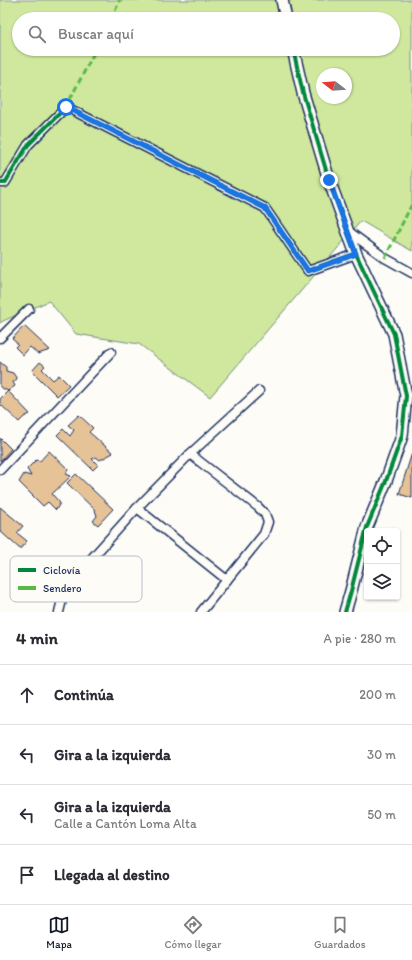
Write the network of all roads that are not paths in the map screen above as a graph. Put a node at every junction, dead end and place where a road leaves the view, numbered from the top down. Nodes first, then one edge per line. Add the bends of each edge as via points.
1 (282, 0) edge
2 (285, 12) edge
3 (295, 56) edge
4 (0, 182) edge
5 (347, 230) junction
6 (356, 254) junction
7 (412, 273) edge
8 (29, 309) dead end
9 (0, 338) edge
10 (111, 352) dead end
11 (259, 391) dead end
12 (190, 454) junction
13 (0, 470) edge
14 (137, 508) junction
15 (94, 556) edge
16 (227, 580) junction
17 (62, 602) edge
18 (59, 612) edge
19 (201, 612) edge
20 (345, 612) edge

1 - 2 street
3 - 5 street via 323,162
4 - 6 street via 5,183 28,145 66,107 265,208 308,271
5 - 6 street
5 - 7 street via 385,258
6 - 20 street via 394,334 406,396 402,436 367,527
8 - 9 street
10 - 13 street
11 - 12 street
12 - 14 street
12 - 16 street via 258,507 268,522 264,534
14 - 15 street
14 - 16 street
16 - 19 street
17 - 18 street

